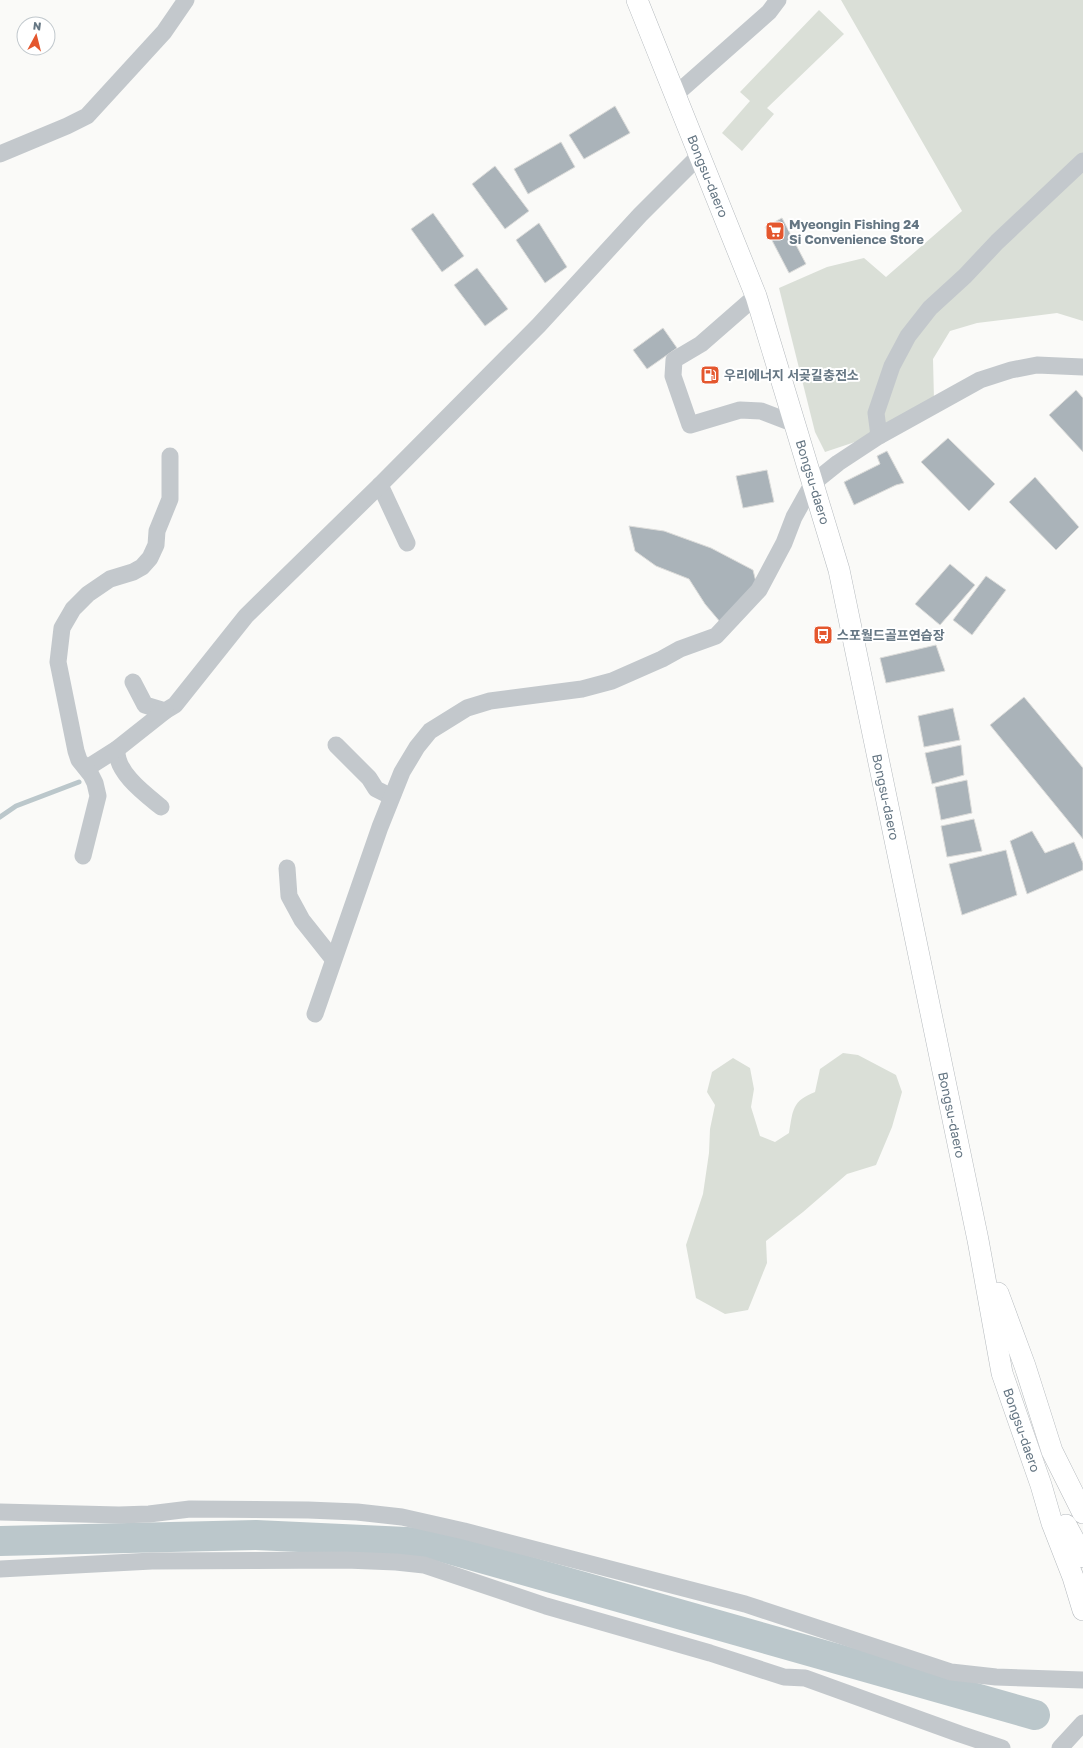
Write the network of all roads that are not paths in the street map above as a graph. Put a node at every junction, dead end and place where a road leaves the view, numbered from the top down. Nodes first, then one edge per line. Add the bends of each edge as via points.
1 (186, 0) edge
2 (637, 0) edge
3 (778, 0) edge
4 (675, 95) junction
5 (0, 154) edge
6 (700, 155) junction
7 (1083, 162) edge
8 (756, 296) junction
9 (1083, 367) edge
10 (795, 424) junction
11 (879, 436) junction
12 (170, 456) dead end
13 (813, 483) junction
14 (380, 485) junction
15 (407, 543) dead end
16 (133, 682) dead end
17 (165, 711) junction
18 (336, 745) dead end
19 (117, 749) junction
20 (87, 768) junction
21 (393, 794) junction
22 (160, 807) dead end
23 (83, 856) dead end
24 (286, 868) dead end
25 (333, 959) junction
26 (315, 1014) dead end
27 (978, 1240) junction
28 (1041, 1485) junction
29 (0, 1512) edge
30 (1083, 1512) edge
31 (1083, 1557) edge
32 (0, 1568) edge
33 (1083, 1610) edge
34 (1083, 1680) edge
35 (1083, 1723) edge
36 (1002, 1748) edge
37 (1060, 1748) edge

1 - 5 street via 164,32 87,116
2 - 4 main road, Bongsu-daero
3 - 4 street via 768,12
4 - 6 main road, Bongsu-daero
6 - 8 main road, Bongsu-daero
6 - 14 street via 635,220 539,325
7 - 11 street via 930,308 908,336 892,366 876,413
8 - 10 main road, Bongsu-daero
8 - 10 street via 701,344 674,360 673,376 690,425 740,410 761,411
9 - 11 street via 1037,365 1010,370 980,380
10 - 13 main road, Bongsu-daero
11 - 13 street
12 - 20 street via 170,499 150,558 142,567 110,579 88,594 73,609 62,628 58,662 76,751
13 - 21 street via 759,590 716,636 680,649 612,681 582,688 490,701 467,708 430,731 416,747
13 - 27 main road, Bongsu-daero via 839,570
14 - 15 street
14 - 17 street via 246,616 176,705
16 - 17 street via 145,705
17 - 19 street
18 - 21 street via 369,778 376,789
19 - 20 street
19 - 22 street via 120,763 130,780
20 - 23 street via 96,783 98,796
21 - 25 street
24 - 25 street via 290,896 302,920
25 - 26 street
27 - 28 main road, Bongsu-daero via 1002,1373
27 - 30 main road via 1025,1366 1052,1451
28 - 31 main road
28 - 33 main road, Bongsu-daero
29 - 34 street via 119,1515 190,1509 301,1510 402,1517 745,1604 951,1672 996,1677
32 - 36 street via 152,1561 346,1560 424,1565 546,1606 784,1677 805,1678
35 - 37 street

